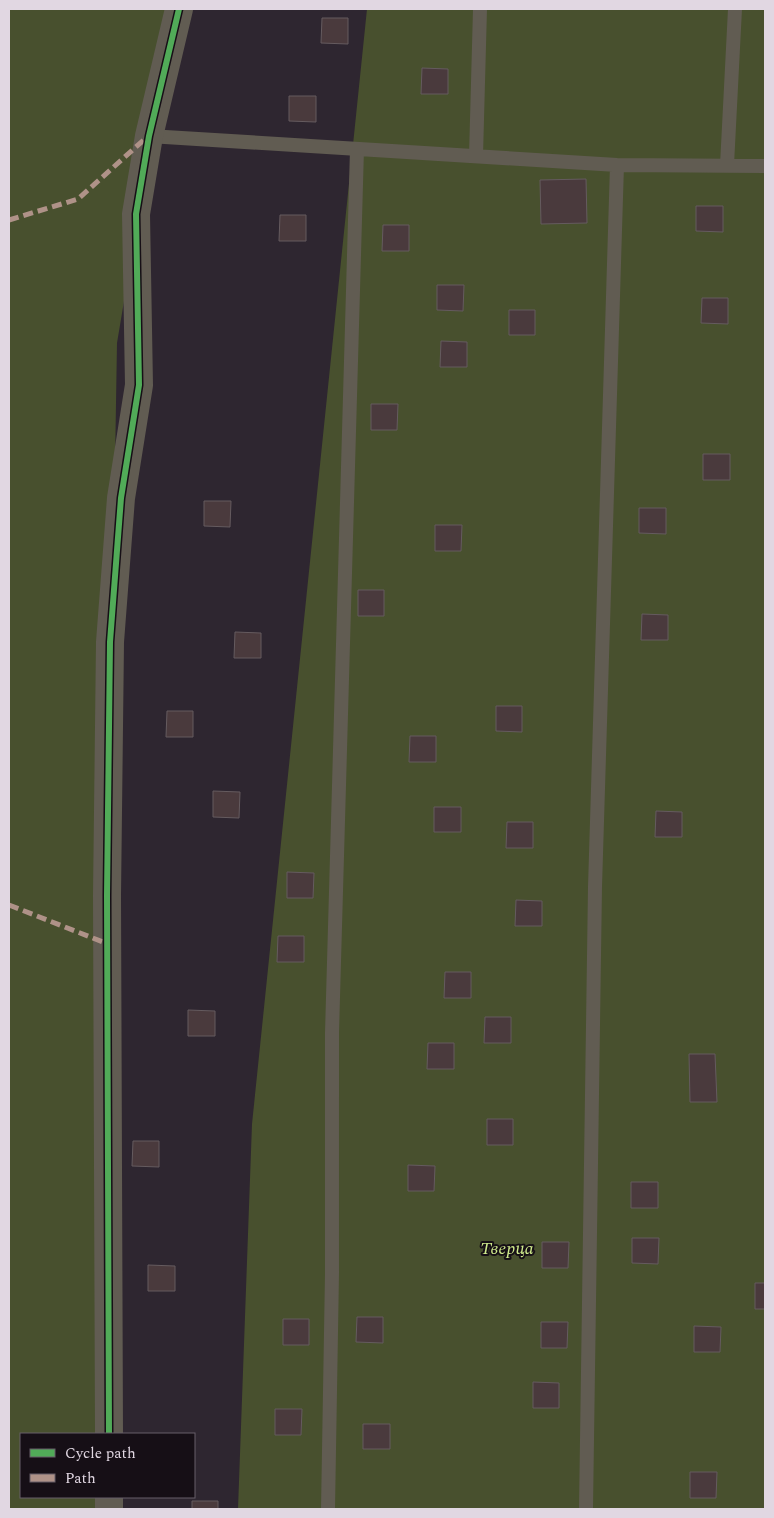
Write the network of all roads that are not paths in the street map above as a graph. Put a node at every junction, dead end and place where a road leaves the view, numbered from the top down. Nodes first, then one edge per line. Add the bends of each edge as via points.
1 (179, 9) edge
2 (480, 9) edge
3 (735, 9) edge
4 (149, 136) junction
5 (358, 149) junction
6 (476, 156) junction
7 (727, 164) junction
8 (617, 165) junction
9 (765, 166) edge
10 (109, 1433) edge
11 (328, 1509) edge
12 (586, 1509) edge

1 - 4 street
2 - 6 lane
3 - 7 lane
4 - 5 lane
4 - 10 street via 136,214 139,385 121,498 110,642 107,896
5 - 6 lane
5 - 11 lane via 332,1033
6 - 8 lane
7 - 8 lane
7 - 9 lane
8 - 12 lane via 595,897

